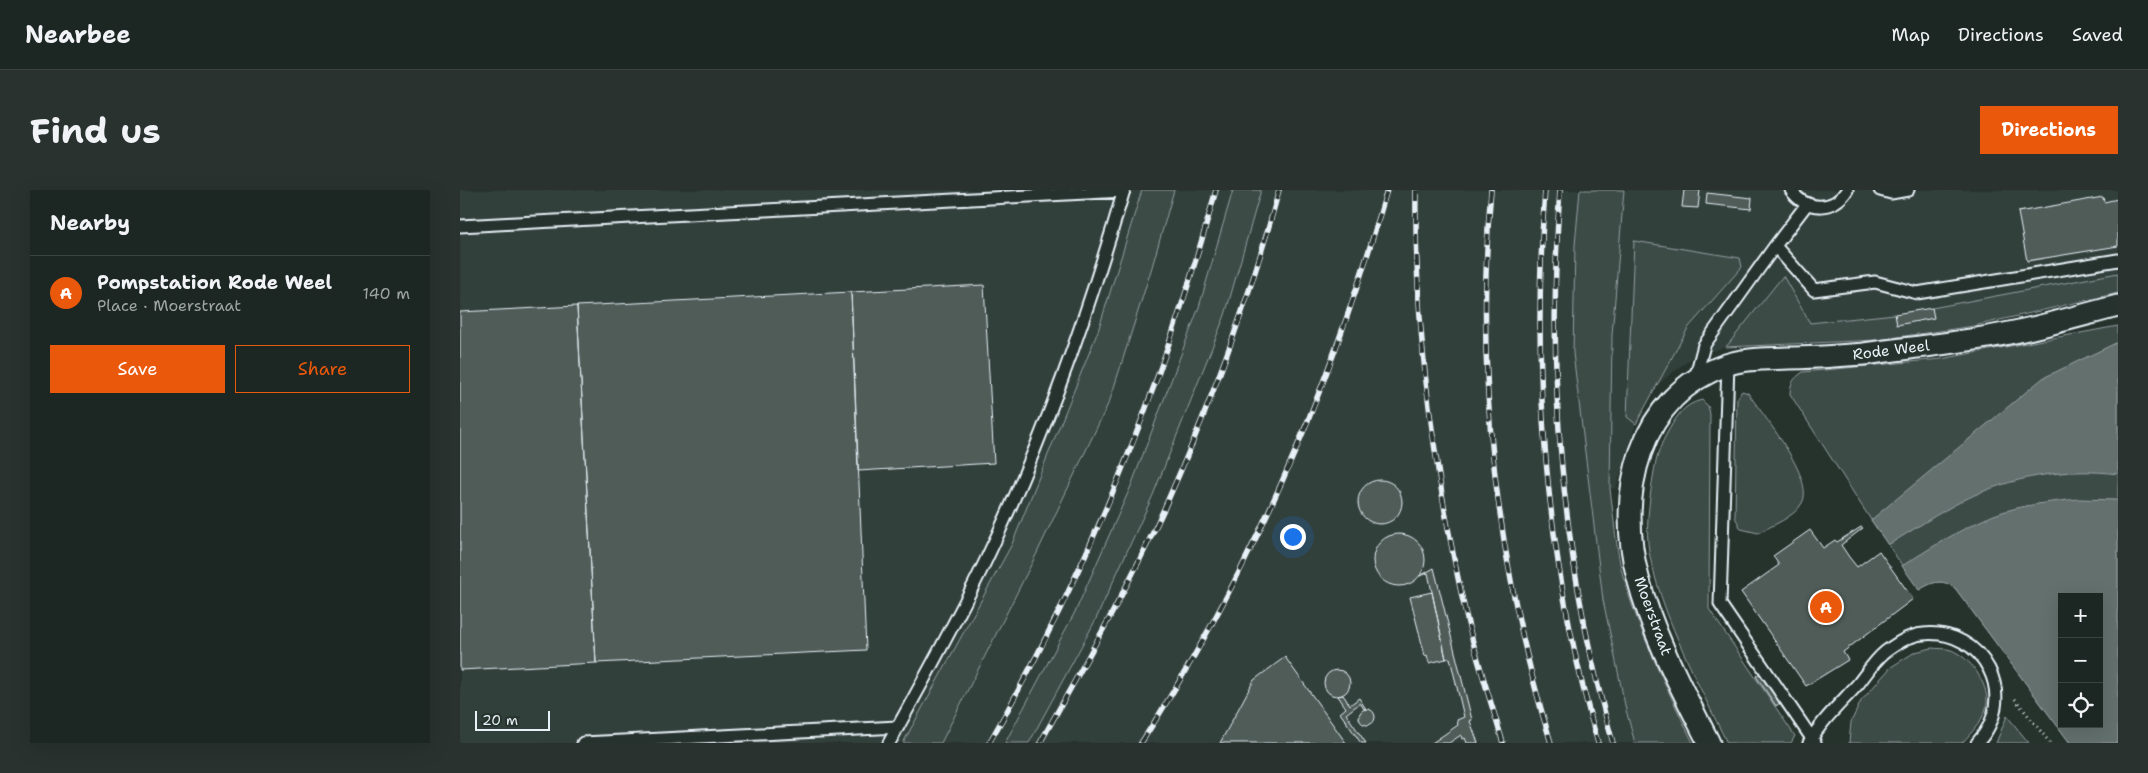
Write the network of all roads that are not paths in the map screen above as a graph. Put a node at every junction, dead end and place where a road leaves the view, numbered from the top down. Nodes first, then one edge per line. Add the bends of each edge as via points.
1 (1124, 190) edge
2 (1791, 190) edge
3 (1847, 190) edge
4 (1880, 190) edge
5 (1908, 190) edge
6 (1807, 204) junction
7 (460, 226) edge
8 (1775, 246) junction
9 (2118, 260) edge
10 (2118, 306) edge
11 (1728, 364) junction
12 (1695, 379) junction
13 (1670, 399) joint
14 (898, 727) junction
15 (1812, 742) edge
16 (583, 743) edge
17 (890, 743) edge
18 (1709, 743) edge
19 (1978, 743) edge

1 - 7 lane
1 - 14 lane via 1080,330 1022,479 985,562
2 - 6 lane
3 - 6 lane via 1839,200 1829,205
4 - 5 lane via 1891,193
6 - 8 lane
8 - 9 lane via 1814,290 1875,282 1917,293
8 - 12 lane via 1704,344
10 - 11 street, Rode Weel via 1977,339 1833,357 1763,359
11 - 12 street, Rode Weel
11 - 15 lane via 1720,604
12 - 13 street, Rode Weel
13 - 18 street, Moerstraat via 1653,422 1639,453 1630,509 1632,537 1638,576 1652,623
14 - 16 lane
14 - 17 lane
15 - 19 lane via 1884,653 1905,639 1922,634 1948,636 1970,647 1985,662 1994,678 1998,694 1996,710 1988,732

